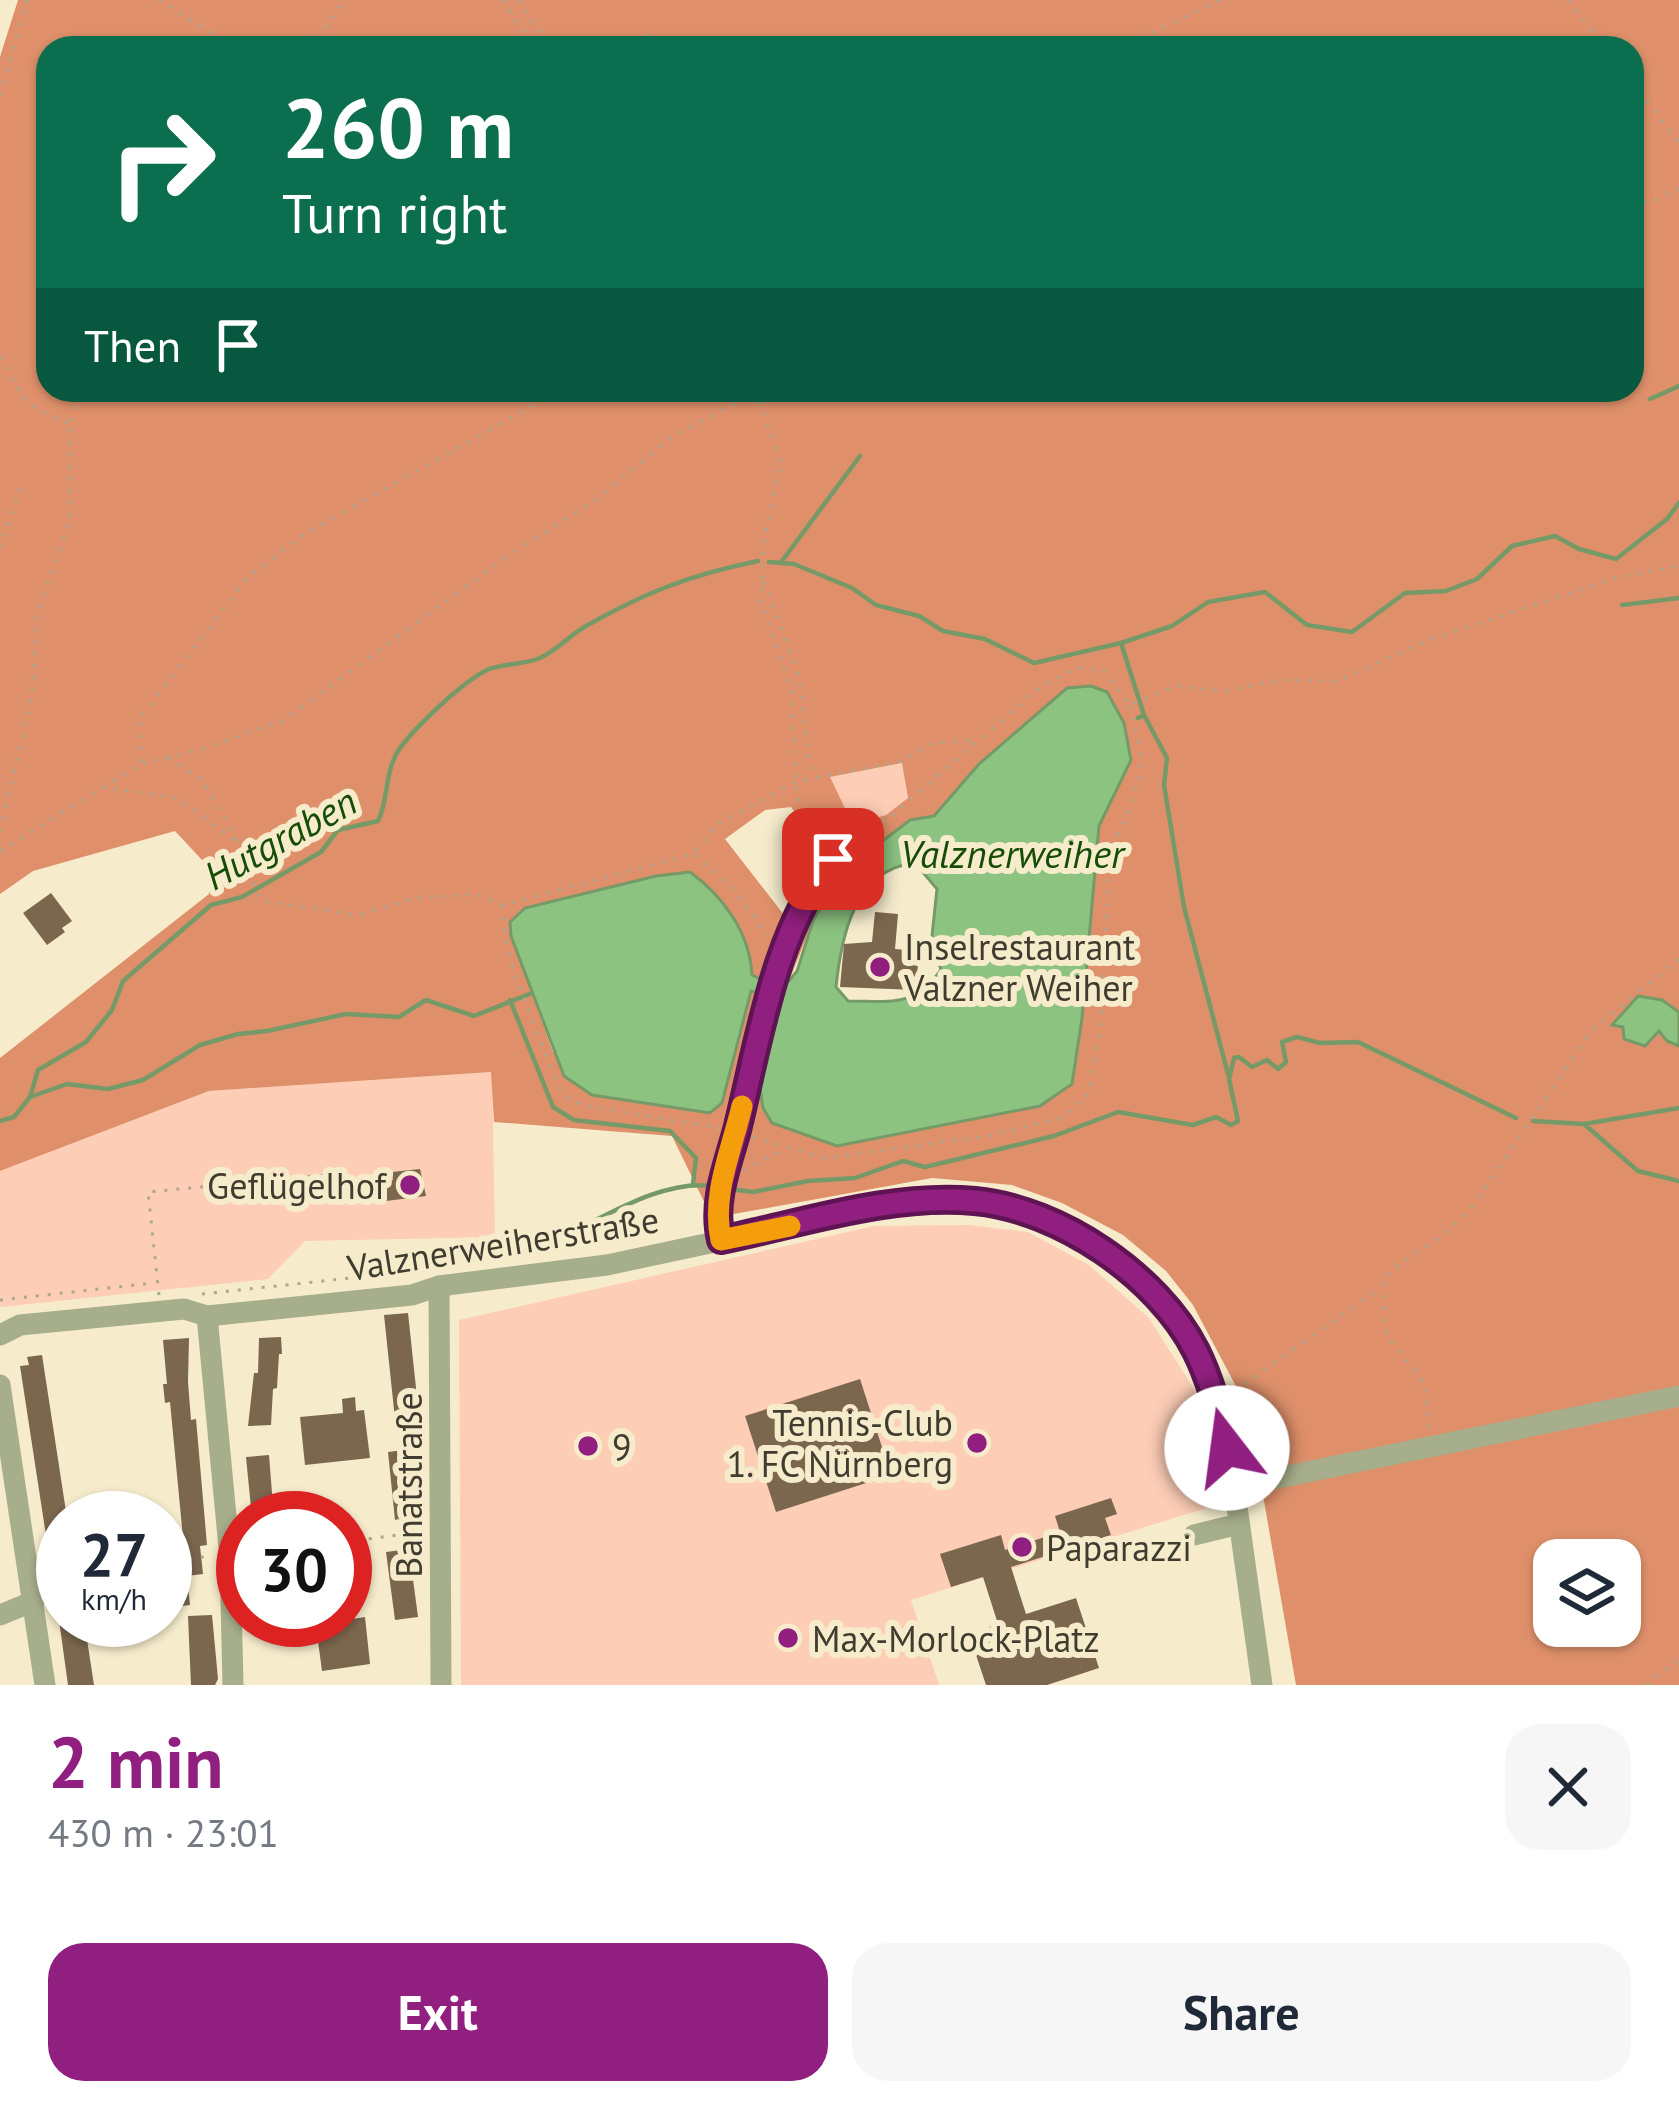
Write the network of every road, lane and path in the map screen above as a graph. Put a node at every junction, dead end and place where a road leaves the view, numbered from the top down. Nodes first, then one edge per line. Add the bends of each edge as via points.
1 (27, 0) edge
2 (159, 0) edge
3 (344, 0) edge
4 (502, 0) edge
5 (518, 0) edge
6 (1220, 0) edge
7 (1568, 0) edge
8 (217, 36) edge
9 (320, 36) edge
10 (527, 36) edge
11 (542, 36) edge
12 (1144, 36) edge
13 (1596, 36) edge
14 (0, 94) edge
15 (1644, 98) edge
16 (1679, 143) edge
17 (1679, 189) edge
18 (1644, 203) edge
19 (0, 356) edge
20 (77, 402) edge
21 (540, 402) edge
22 (737, 402) edge
23 (762, 402) edge
24 (70, 424) junction
25 (22, 484) dead end
26 (0, 548) edge
27 (1679, 566) edge
28 (763, 580) junction
29 (1135, 704) junction
30 (978, 740) junction
31 (168, 758) junction
32 (141, 764) junction
33 (815, 776) junction
34 (798, 781) junction
35 (102, 787) junction
36 (0, 831) edge
37 (239, 844) junction
38 (0, 851) edge
39 (839, 853) junction
40 (693, 854) junction
41 (503, 905) junction
42 (784, 957) junction
43 (1679, 958) edge
44 (736, 1130) junction
45 (786, 1150) junction
46 (348, 1173) dead end
47 (721, 1187) junction
48 (721, 1240) junction
49 (435, 1277) junction
50 (157, 1282) junction
51 (1382, 1288) junction
52 (182, 1296) dead end
53 (159, 1298) dead end
54 (0, 1300) edge
55 (207, 1316) junction
56 (0, 1335) edge
57 (0, 1385) edge
58 (1232, 1392) dead end
59 (1679, 1396) edge
60 (1431, 1447) junction
61 (1253, 1483) dead end
62 (224, 1491) edge
63 (1239, 1524) junction
64 (441, 1529) junction
65 (1193, 1535) dead end
66 (372, 1539) edge
67 (34, 1600) junction
68 (0, 1615) edge
69 (232, 1647) edge
70 (1679, 1659) edge
71 (45, 1685) edge
72 (233, 1685) edge
73 (441, 1685) edge
74 (1262, 1685) edge
75 (1647, 1685) edge

1 - 14 path
2 - 8 path
3 - 9 path
4 - 10 path
5 - 11 path
6 - 12 path
7 - 13 path
15 - 16 path
17 - 18 path
19 - 24 path via 20,396
20 - 24 path
21 - 32 path via 304,534 247,578 140,718
22 - 31 path via 674,436 282,721
23 - 28 path via 781,463
24 - 36 path via 70,520 37,614 32,697
25 - 26 path
27 - 29 path via 1615,578 1429,640 1337,681 1280,680 1226,691 1176,686
28 - 33 path via 800,679
28 - 34 path via 761,601 791,688
29 - 30 path via 1102,670 1077,668 1040,687
29 - 45 path via 1140,777 1108,883 1101,1027 1087,1095 1064,1117 988,1136 824,1158
30 - 33 path via 934,743 901,761
30 - 39 path
31 - 32 path
31 - 37 path via 203,780
32 - 35 path
33 - 34 path
34 - 39 path via 797,798
34 - 40 path via 718,823
35 - 37 path via 178,798
35 - 38 path
37 - 41 path via 262,901 357,915 416,898 476,894
39 - 42 street via 797,919
40 - 41 path
40 - 42 path via 733,889
41 - 44 path via 531,1016 568,1099
42 - 44 street
43 - 51 path via 1592,1031 1470,1210 1391,1270
44 - 45 path
44 - 47 street
45 - 47 path
46 - 50 path via 148,1192
47 - 48 street
48 - 49 street, Valznerweiherstraße via 607,1265
48 - 63 street, Valznerweiherstraße via 897,1203 977,1201 1048,1220 1102,1249 1151,1291 1195,1349 1219,1411
49 - 52 path
49 - 55 street, Valznerweiherstraße via 412,1295
49 - 64 street, Banatstraße
50 - 53 path
50 - 54 path
51 - 58 path
51 - 60 path via 1385,1335 1424,1382
55 - 56 street, Valznerweiherstraße via 184,1309 20,1325
55 - 62 street
57 - 67 street
59 - 60 street
60 - 61 street
63 - 65 street
63 - 74 street, Valznerweiherstraße
64 - 66 path
64 - 73 street, Banatstraße
67 - 68 street
67 - 71 street
69 - 72 street
70 - 75 path

